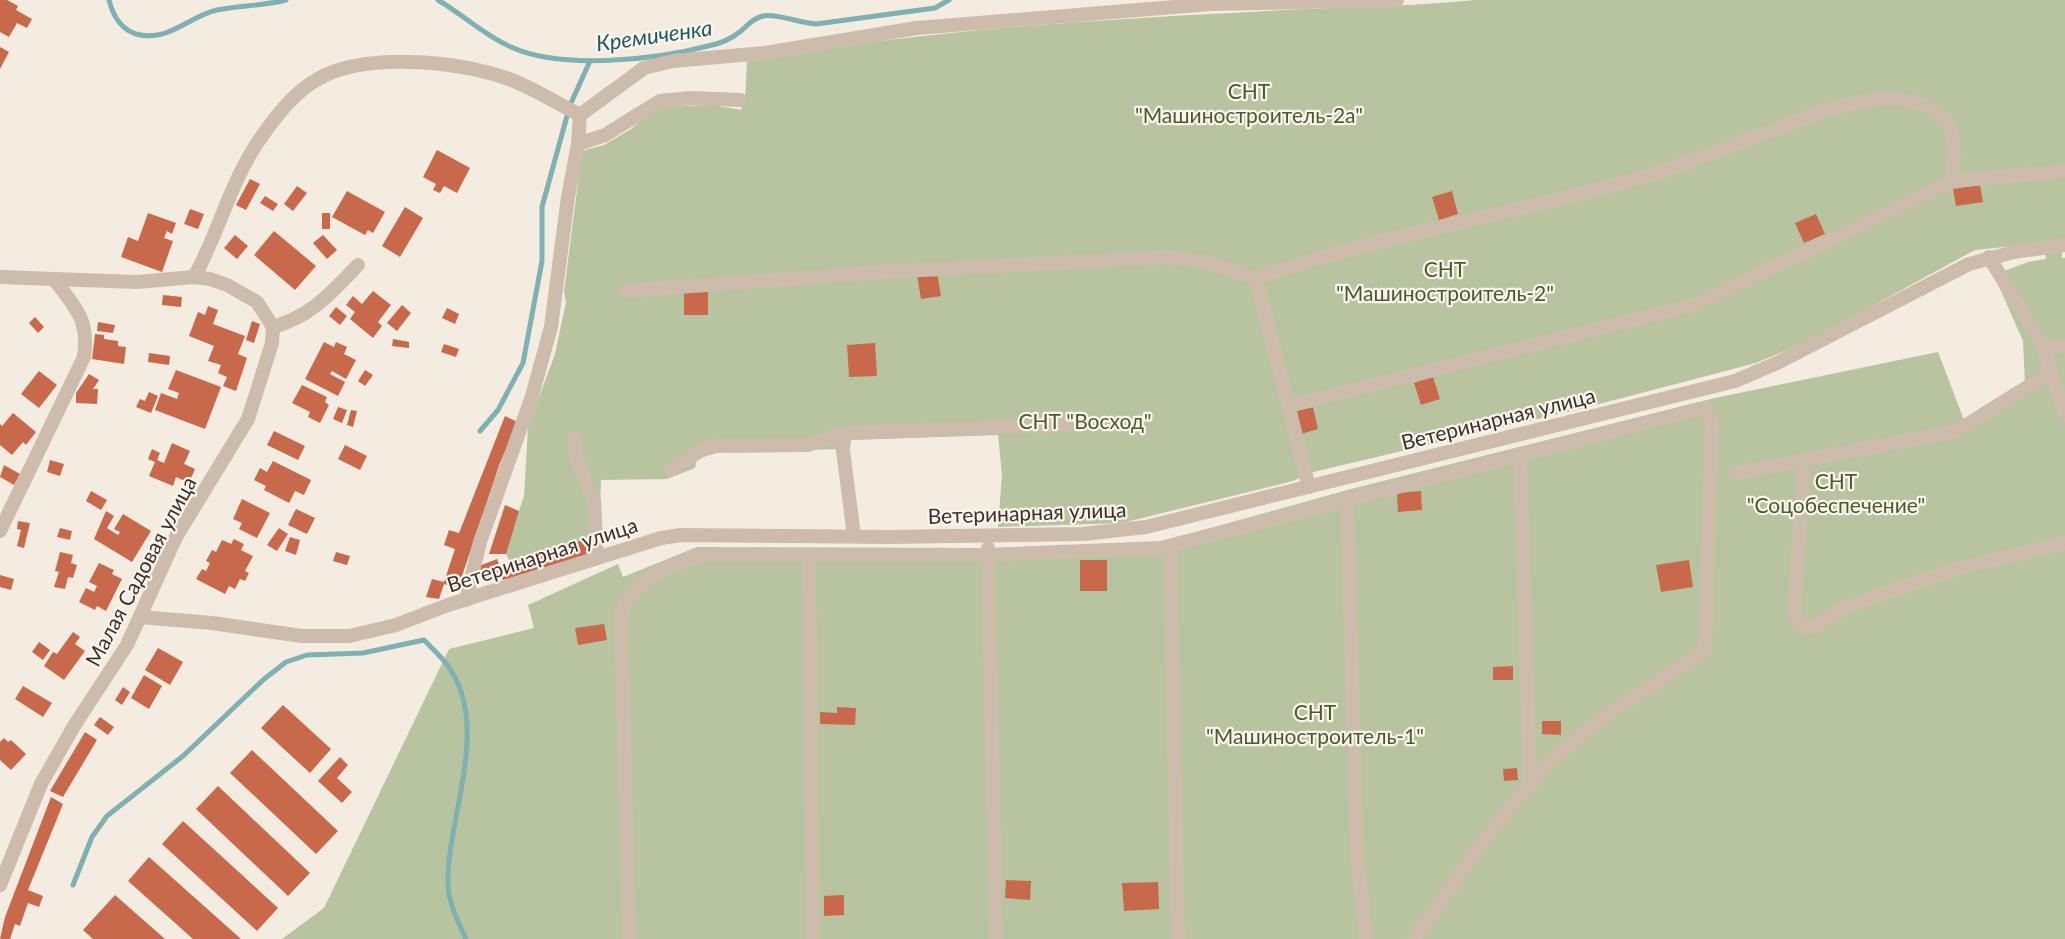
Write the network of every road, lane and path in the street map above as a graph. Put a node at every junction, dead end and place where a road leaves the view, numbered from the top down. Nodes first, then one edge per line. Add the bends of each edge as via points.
1 (1396, 0) edge
2 (740, 100) dead end
3 (580, 115) junction
4 (578, 144) junction
5 (2065, 171) edge
6 (1953, 181) junction
7 (2065, 245) edge
8 (1989, 257) junction
9 (358, 265) dead end
10 (0, 277) edge
11 (194, 277) junction
12 (1256, 278) junction
13 (54, 279) junction
14 (625, 291) dead end
15 (273, 327) junction
16 (2065, 346) edge
17 (2043, 348) junction
18 (2051, 372) junction
19 (1289, 406) junction
20 (2065, 415) edge
21 (1117, 423) dead end
22 (841, 435) junction
23 (575, 438) dead end
24 (1520, 454) junction
25 (1804, 459) junction
26 (670, 470) dead end
27 (1736, 473) dead end
28 (1309, 487) junction
29 (1347, 498) junction
30 (0, 531) edge
31 (988, 535) junction
32 (854, 536) junction
33 (2065, 543) edge
34 (1170, 546) junction
35 (809, 555) junction
36 (988, 555) junction
37 (597, 558) junction
38 (466, 600) junction
39 (140, 617) junction
40 (1530, 785) junction
41 (0, 885) edge
42 (629, 939) edge
43 (813, 939) edge
44 (996, 939) edge
45 (1178, 939) edge
46 (1366, 939) edge
47 (1414, 939) edge

1 - 3 street via 1211,4 917,28 765,53 673,61 644,68
2 - 4 street via 660,101 605,135
3 - 4 street
3 - 11 street via 516,82 478,70 420,64 346,66 317,79 296,97 256,144
4 - 38 street via 544,356 480,542
5 - 6 street
6 - 12 street via 1953,137 1947,119 1908,100 1857,103 1653,174 1333,254
6 - 19 street via 1694,305
7 - 8 street, Ветеринарная улица
8 - 17 street
8 - 28 street, Ветеринарная улица via 1735,381
9 - 15 street via 317,307
10 - 13 street
11 - 13 street via 137,282
11 - 15 street via 210,279 243,293 256,302
12 - 14 street via 1207,262 1168,257
12 - 19 street
13 - 30 street via 86,328 84,357
15 - 39 street, Малая Садовая улица via 248,419 176,537
16 - 17 street
17 - 18 street
18 - 20 street
18 - 25 street via 1957,431
19 - 28 street
21 - 22 street
22 - 26 street via 807,445 717,446 697,452
22 - 32 street
23 - 37 street via 575,455 594,500
24 - 29 street
24 - 40 street
24 - 40 street via 1699,409 1705,409 1712,424 1705,651 1606,715 1545,767
25 - 27 street
25 - 33 street via 1794,615 1804,628 1813,627 1845,607 1956,569
28 - 31 street, Ветеринарная улица via 1116,532
29 - 34 street
29 - 46 street via 1357,854
31 - 32 street, Ветеринарная улица
31 - 36 street
32 - 37 street, Ветеринарная улица via 681,535
34 - 36 street
34 - 45 street
35 - 36 street
35 - 42 street via 694,557 638,585 624,604 621,615
35 - 43 street
36 - 44 street
37 - 38 street, Ветеринарная улица
38 - 39 street, Ветеринарная улица via 373,632 328,638
39 - 41 street, Малая Садовая улица via 128,645 41,784
40 - 47 street

